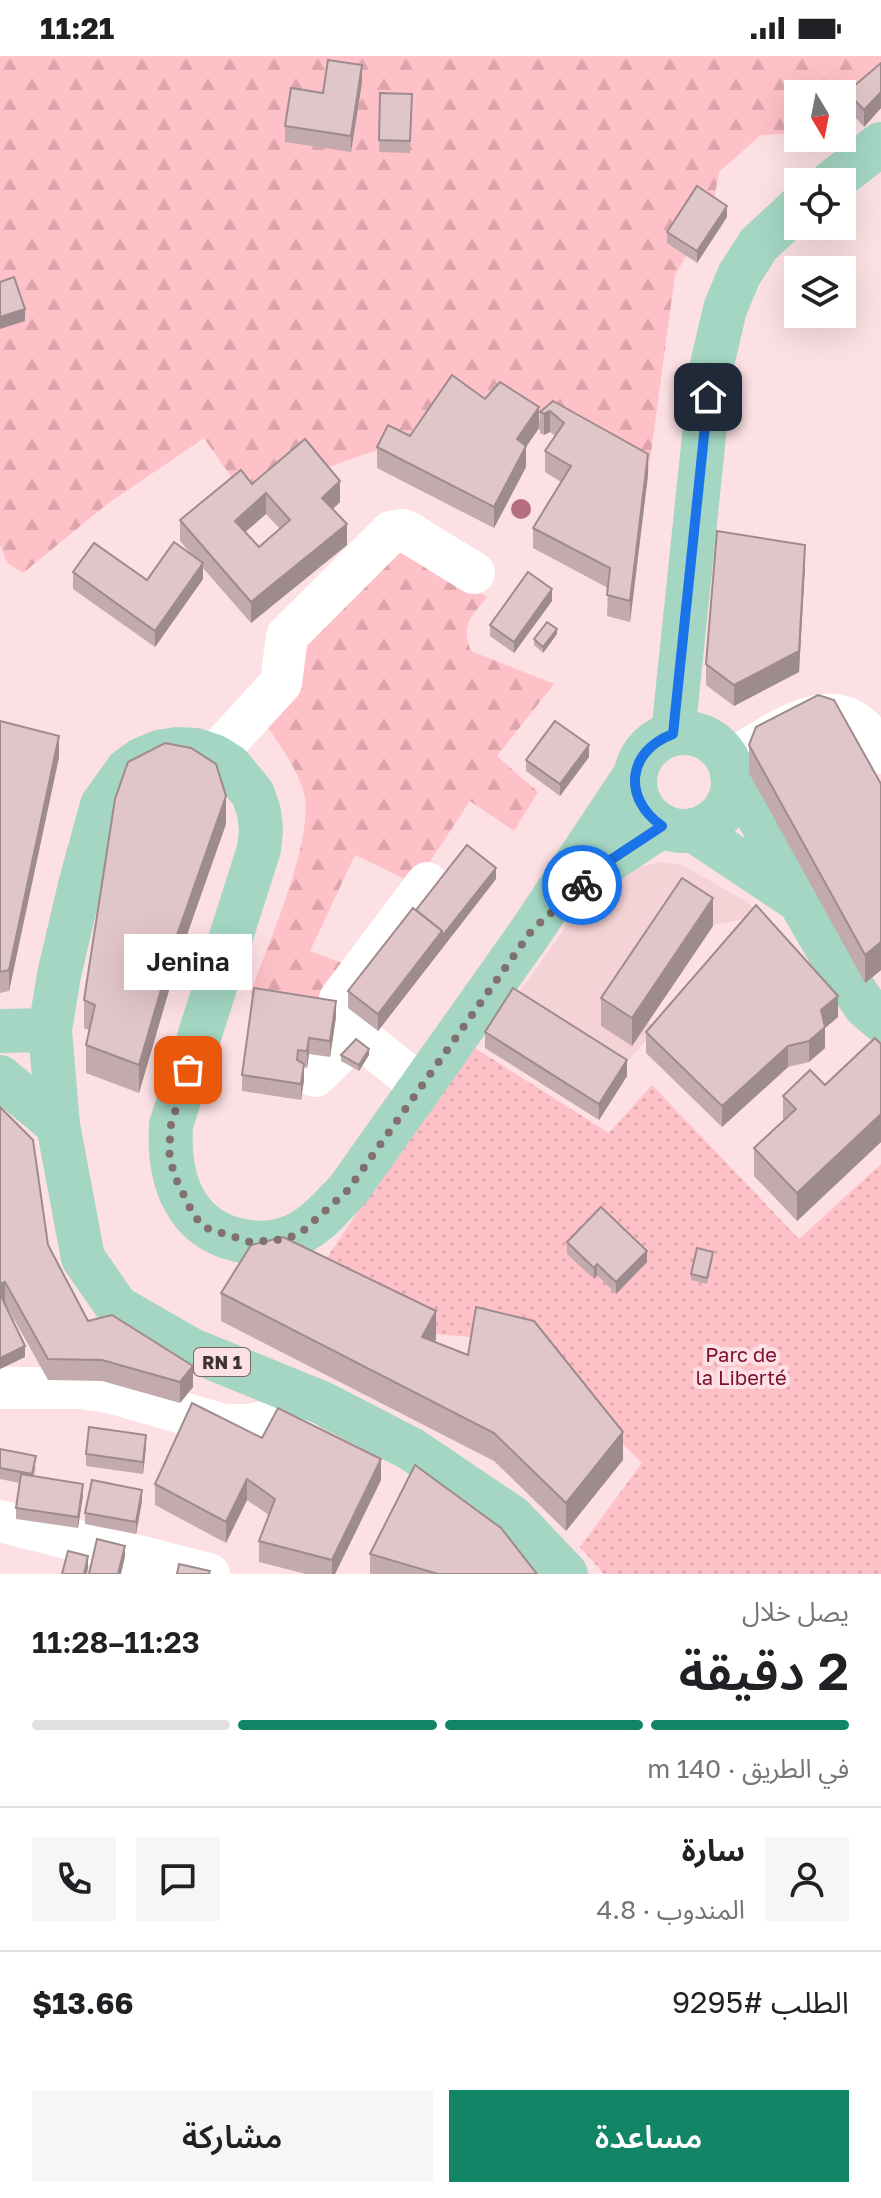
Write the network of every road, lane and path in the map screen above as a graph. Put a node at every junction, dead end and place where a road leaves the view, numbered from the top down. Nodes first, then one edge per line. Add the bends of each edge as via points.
1 (881, 144) edge
2 (850, 168) edge
3 (784, 221) edge
4 (474, 573) dead end
5 (673, 734) junction
6 (881, 753) edge
7 (214, 756) junction
8 (730, 768) junction
9 (635, 775) junction
10 (677, 828) junction
11 (427, 883) dead end
12 (799, 900) junction
13 (532, 930) junction
14 (881, 1020) edge
15 (50, 1030) junction
16 (0, 1031) edge
17 (357, 1035) junction
18 (315, 1076) dead end
19 (0, 1077) edge
20 (422, 1087) junction
21 (58, 1125) junction
22 (0, 1388) edge
23 (322, 1403) junction
24 (0, 1521) edge
25 (209, 1574) edge
26 (566, 1574) edge

1 - 2 main road
3 - 5 main road via 759,244 739,275 711,369
4 - 7 street via 403,530 391,532 287,636 281,683
5 - 8 main road via 712,741
5 - 9 main road via 648,749
6 - 8 street via 859,725 826,713 803,719
7 - 15 main road, RN 1 via 196,750 159,752 127,770 111,789 80,885
7 - 20 main road via 230,766 253,794 261,830 171,1125 174,1175 194,1216 206,1228 250,1242 286,1239 303,1231 348,1190
8 - 10 main road via 732,790 719,816 707,825
8 - 12 main road
9 - 10 main road via 635,790 649,817
9 - 13 main road
10 - 12 main road
10 - 13 main road via 609,861
11 - 17 street via 340,999 345,1025
12 - 14 main road via 865,1006
13 - 20 main road
15 - 16 main road
15 - 21 main road, RN 1
17 - 18 street
17 - 20 street
19 - 21 main road
21 - 23 main road, RN 1 via 83,1258 117,1307 192,1350
22 - 23 street via 113,1393 224,1425 274,1420
23 - 26 main road, RN 1 via 411,1449 512,1517
24 - 25 street

